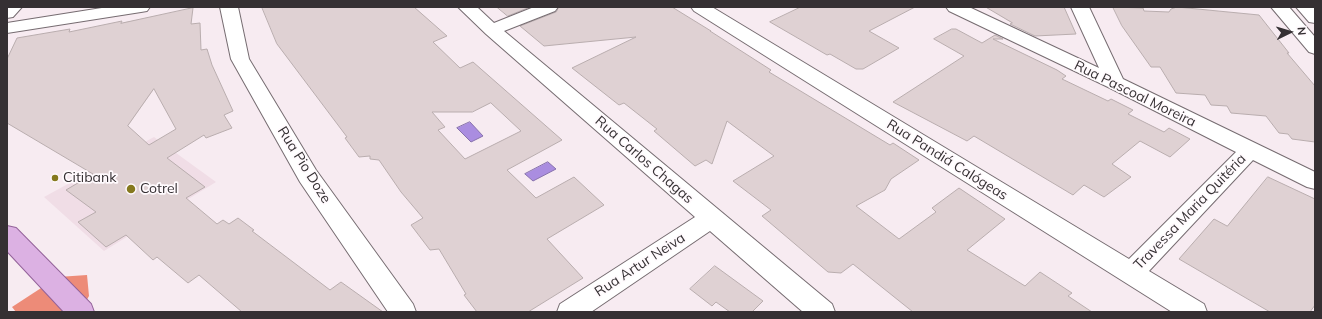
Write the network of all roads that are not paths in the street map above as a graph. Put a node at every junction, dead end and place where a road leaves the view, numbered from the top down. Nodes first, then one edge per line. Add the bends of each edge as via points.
1 (13, 7) edge
2 (141, 7) edge
3 (229, 7) edge
4 (467, 7) edge
5 (549, 7) edge
6 (700, 7) edge
7 (955, 7) edge
8 (1080, 7) edge
9 (1280, 7) edge
10 (1305, 7) edge
11 (7, 13) edge
12 (1315, 18) edge
13 (7, 28) edge
14 (492, 30) junction
15 (1315, 48) edge
16 (1115, 83) junction
17 (1250, 150) junction
18 (1315, 181) edge
19 (711, 218) junction
20 (7, 236) edge
21 (1131, 273) junction
22 (82, 312) edge
23 (403, 312) edge
24 (570, 312) edge
25 (822, 312) edge
26 (1194, 312) edge

1 - 11 street
2 - 13 street
3 - 23 street, Rua Pio Doze via 240,59 308,176
4 - 14 street, Rua Carlos Chagas
5 - 14 street
6 - 21 street, Rua Pandiá Calógeas
7 - 16 street, Rua Pascoal Moreira
8 - 16 street
9 - 15 street
10 - 12 street
14 - 19 street, Rua Carlos Chagas
16 - 17 street, Rua Pascoal Moreira
17 - 18 street, Rua Pascoal Moreira
17 - 21 street, Travessa Maria Quitéria
19 - 24 street, Rua Artur Neiva
19 - 25 street, Rua Carlos Chagas
20 - 22 main road
21 - 26 street, Rua Pandiá Calógeas

